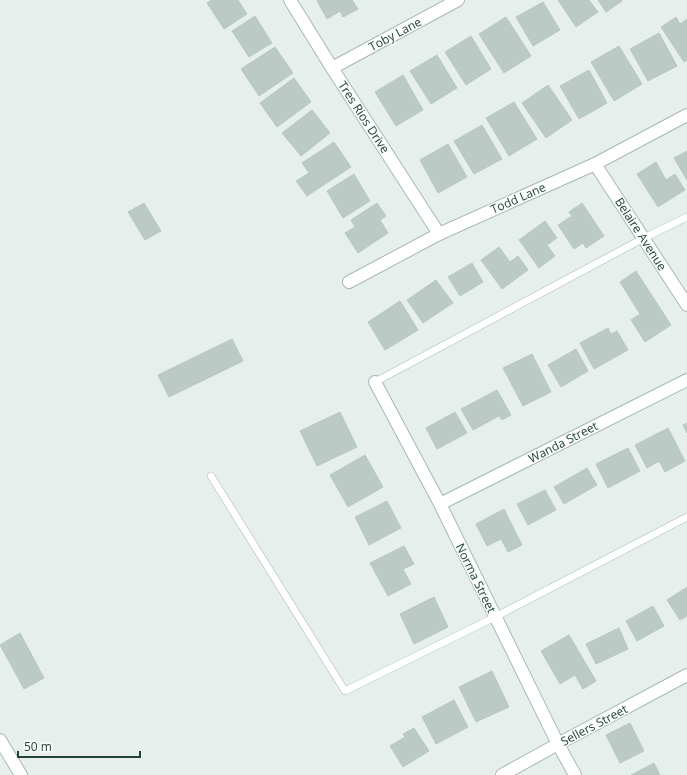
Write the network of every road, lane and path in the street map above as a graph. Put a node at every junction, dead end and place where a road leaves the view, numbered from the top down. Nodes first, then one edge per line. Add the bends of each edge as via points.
1 (290, 0) edge
2 (458, 0) edge
3 (332, 68) junction
4 (687, 115) edge
5 (595, 164) junction
6 (687, 217) edge
7 (439, 234) junction
8 (644, 238) junction
9 (349, 282) dead end
10 (687, 305) edge
11 (687, 380) edge
12 (375, 382) joint
13 (211, 476) dead end
14 (440, 504) junction
15 (687, 517) edge
16 (495, 617) junction
17 (687, 675) edge
18 (0, 740) edge
19 (558, 744) junction
20 (21, 775) edge
21 (502, 775) edge
22 (575, 775) edge

1 - 3 street, Tres Rios Drive
2 - 3 street, Toby Lane
3 - 7 street, Tres Rios Drive
4 - 5 street, Todd Lane
5 - 7 street, Todd Lane
5 - 8 street, Belaire Avenue
6 - 8 lane
7 - 9 street, Todd Lane
8 - 10 street, Belaire Avenue
8 - 12 lane
11 - 14 street, Wanda Street
12 - 14 street, Norma Street
13 - 16 lane via 345,691
14 - 16 street, Norma Street
15 - 16 lane
16 - 19 street, Norma Street
17 - 19 street, Sellers Street
18 - 20 street
19 - 21 street, Sellers Street
19 - 22 street, Norma Street

